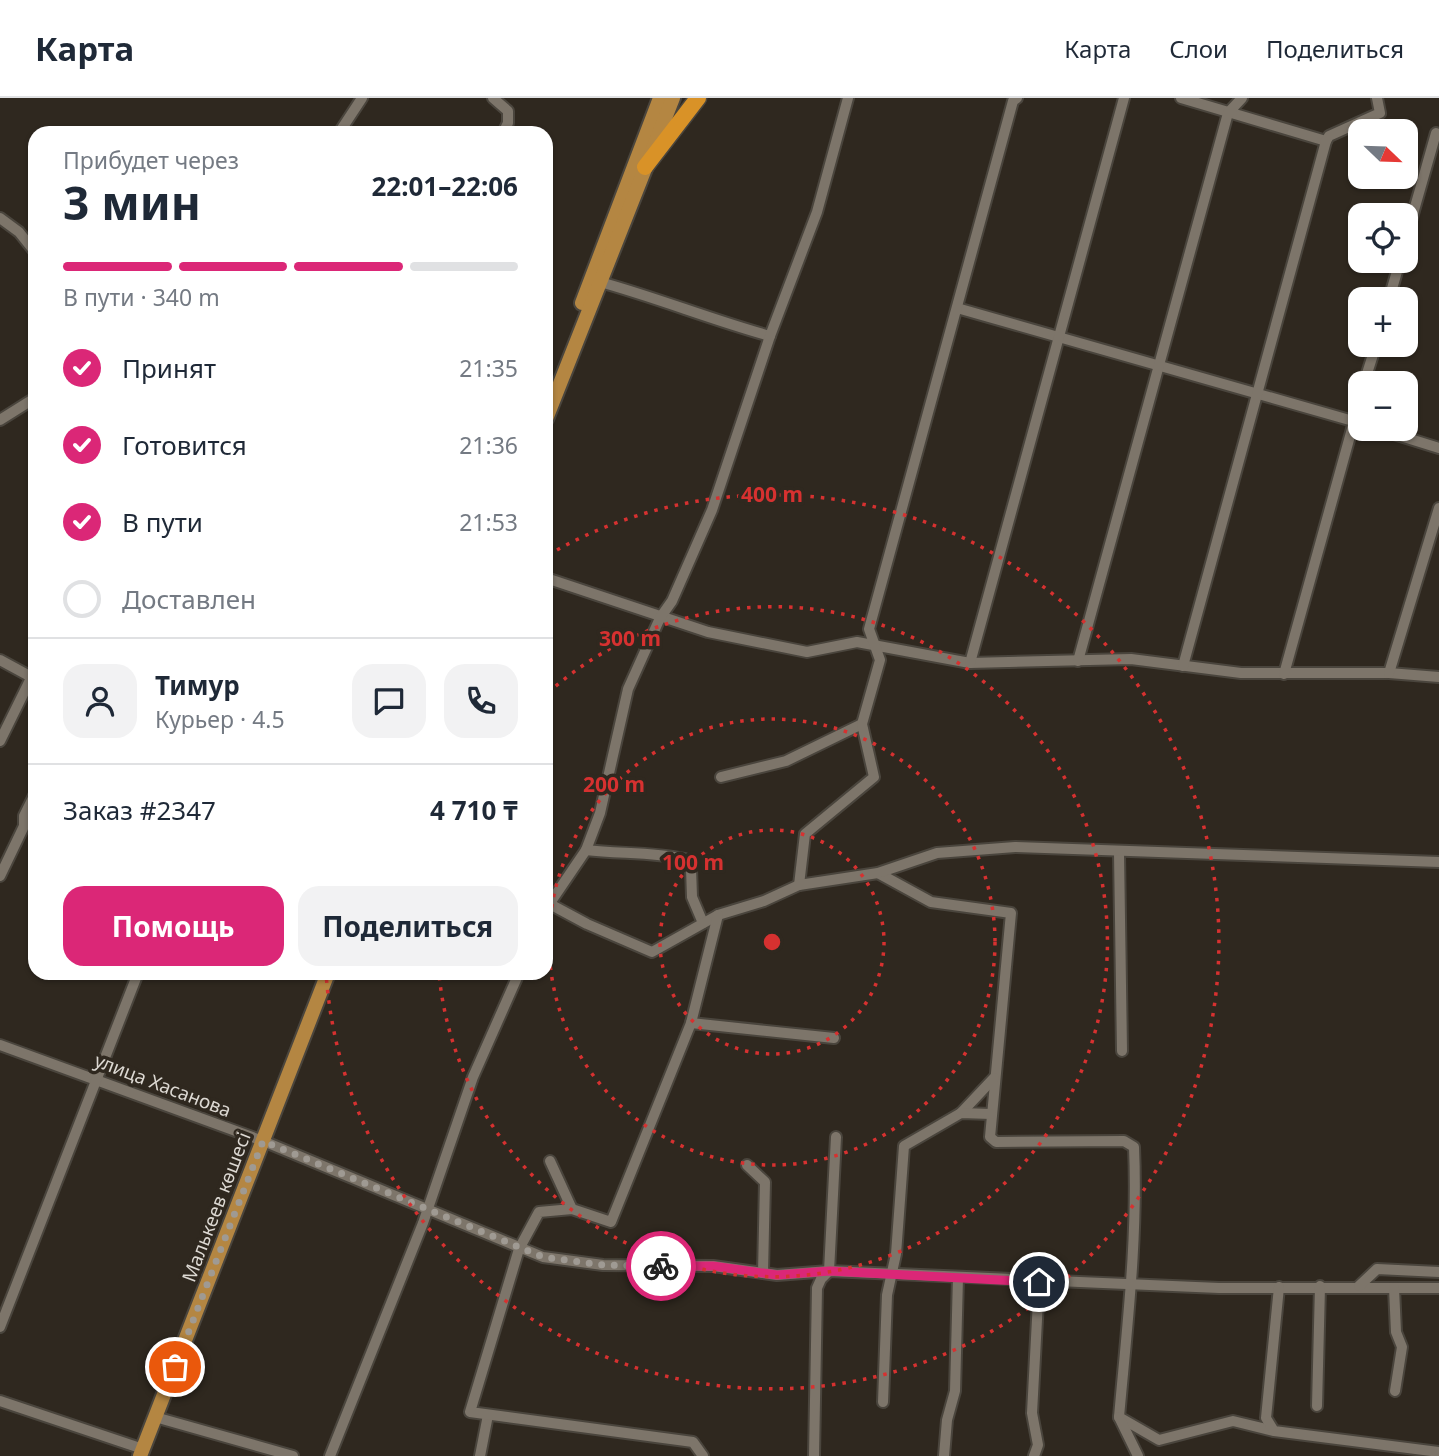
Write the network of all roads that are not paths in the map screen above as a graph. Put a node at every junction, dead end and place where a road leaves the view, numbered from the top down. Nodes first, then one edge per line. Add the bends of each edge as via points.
1 (362, 98) edge
2 (493, 98) edge
3 (660, 98) edge
4 (673, 98) edge
5 (698, 98) edge
6 (848, 98) edge
7 (1017, 98) edge
8 (1124, 98) edge
9 (1181, 98) edge
10 (1242, 98) edge
11 (1377, 98) edge
12 (1228, 113) junction
13 (344, 126) edge
14 (507, 126) edge
15 (1437, 133) dead end
16 (1326, 141) junction
17 (645, 167) junction
18 (1416, 203) edge
19 (0, 218) edge
20 (28, 243) edge
21 (600, 282) junction
22 (957, 308) junction
23 (770, 336) junction
24 (1059, 339) junction
25 (1157, 366) junction
26 (553, 390) edge
27 (1255, 395) junction
28 (553, 401) edge
29 (28, 402) edge
30 (0, 419) edge
31 (1348, 420) edge
32 (1351, 441) edge
33 (1417, 441) edge
34 (1439, 448) edge
35 (1439, 508) edge
36 (553, 580) edge
37 (660, 618) junction
38 (869, 629) junction
39 (857, 642) junction
40 (875, 644) junction
41 (895, 648) junction
42 (0, 660) edge
43 (880, 660) junction
44 (1078, 662) junction
45 (970, 663) junction
46 (1183, 666) junction
47 (28, 673) edge
48 (1389, 673) junction
49 (1284, 674) junction
50 (1439, 677) edge
51 (28, 687) edge
52 (862, 724) junction
53 (0, 741) edge
54 (721, 777) dead end
55 (28, 808) edge
56 (28, 824) edge
57 (28, 831) edge
58 (586, 850) junction
59 (1119, 853) junction
60 (1439, 862) edge
61 (878, 873) junction
62 (0, 876) edge
63 (799, 885) junction
64 (553, 897) edge
65 (553, 907) edge
66 (718, 915) junction
67 (703, 923) junction
68 (135, 980) edge
69 (325, 980) edge
70 (516, 980) edge
71 (691, 1023) junction
72 (834, 1038) dead end
73 (0, 1045) edge
74 (1122, 1051) dead end
75 (95, 1077) junction
76 (994, 1078) junction
77 (961, 1113) junction
78 (991, 1114) junction
79 (836, 1137) dead end
80 (263, 1141) junction
81 (550, 1161) dead end
82 (747, 1165) dead end
83 (572, 1209) junction
84 (427, 1212) junction
85 (519, 1249) junction
86 (830, 1271) junction
87 (1439, 1272) edge
88 (763, 1273) junction
89 (892, 1275) junction
90 (958, 1277) junction
91 (1039, 1282) junction
92 (1131, 1283) junction
93 (1320, 1286) junction
94 (1359, 1286) junction
95 (1279, 1287) junction
96 (1394, 1288) junction
97 (1439, 1288) edge
98 (0, 1327) edge
99 (1395, 1391) dead end
100 (0, 1401) edge
101 (883, 1402) dead end
102 (1317, 1406) dead end
103 (488, 1415) junction
104 (155, 1417) junction
105 (1119, 1417) junction
106 (1274, 1431) junction
107 (1439, 1452) edge
108 (141, 1453) edge
109 (293, 1456) edge
110 (330, 1456) edge
111 (480, 1456) edge
112 (703, 1456) edge
113 (814, 1456) edge
114 (944, 1456) edge
115 (1034, 1456) edge
116 (1138, 1456) edge

1 - 13 street
2 - 14 street via 508,111
3 - 26 main road
4 - 17 main road
5 - 17 highway
6 - 23 street via 817,212
7 - 22 street
8 - 24 street
9 - 12 street
10 - 12 street
11 - 16 street via 1380,113
12 - 16 street
12 - 25 street
15 - 18 street
16 - 27 street
17 - 21 main road
19 - 20 street
21 - 23 street
21 - 28 main road
22 - 24 street
22 - 38 street
23 - 37 street via 712,510
24 - 25 street
24 - 45 street
25 - 27 street
25 - 44 street
27 - 31 street
27 - 46 street
29 - 30 street
32 - 49 street
33 - 34 street
35 - 48 street
36 - 37 street
37 - 39 street via 807,652
37 - 58 street via 628,689 600,813
38 - 39 street
38 - 40 street
39 - 40 street
40 - 41 street
40 - 43 street
41 - 43 street
41 - 45 street
42 - 47 street
43 - 52 street
44 - 45 street
44 - 46 street via 1131,659
46 - 49 street
48 - 49 street
48 - 50 street
51 - 53 street
52 - 54 street via 786,761
52 - 63 street via 874,777 804,834
55 - 56 street via 24,816
57 - 62 street
58 - 64 street
58 - 67 street via 655,852 685,859 691,867 692,897
59 - 60 street
59 - 61 street via 1015,847 937,853
59 - 74 street
61 - 63 street
61 - 76 street via 931,902 1011,913
63 - 66 street
65 - 67 street via 652,952
66 - 67 street
66 - 71 street
68 - 75 street
69 - 80 main road, Малькеев көшесі
70 - 84 street via 473,1077
71 - 72 street
71 - 83 street via 611,1222
73 - 75 street, улица Хасанова
75 - 80 street, улица Хасанова
75 - 98 street
76 - 77 street
76 - 78 street
77 - 78 street
77 - 89 street via 904,1146
78 - 92 street via 990,1137 996,1142 1124,1141 1134,1147
79 - 86 street
80 - 84 street, улица Хасанова
80 - 104 main road, Малькеев көшесі
81 - 83 street
82 - 88 street via 765,1182
83 - 85 street via 539,1212
84 - 85 street, улица Хасанова
84 - 110 street
85 - 88 street, улица Хасанова via 603,1265 713,1266
85 - 103 street via 470,1412
86 - 88 street, улица Хасанова
86 - 89 street, улица Хасанова
86 - 113 street via 817,1289
87 - 94 street via 1377,1269
89 - 90 street, улица Хасанова
89 - 101 street via 887,1295
90 - 91 street, улица Хасанова
90 - 114 street via 955,1391
91 - 92 street, улица Хасанова
91 - 115 street via 1032,1413 1038,1445
92 - 95 street, улица Хасанова
92 - 105 street
93 - 94 street, улица Хасанова
93 - 95 street, улица Хасанова
93 - 102 street
94 - 96 street, улица Хасанова
95 - 106 street via 1266,1418
96 - 97 street, улица Хасанова
96 - 99 street via 1396,1332 1402,1347
100 - 108 street
103 - 111 street
103 - 112 street via 693,1442
104 - 108 main road, Малькеев көшесі
104 - 109 street
105 - 106 street via 1159,1440 1233,1421
105 - 116 street
106 - 107 street

